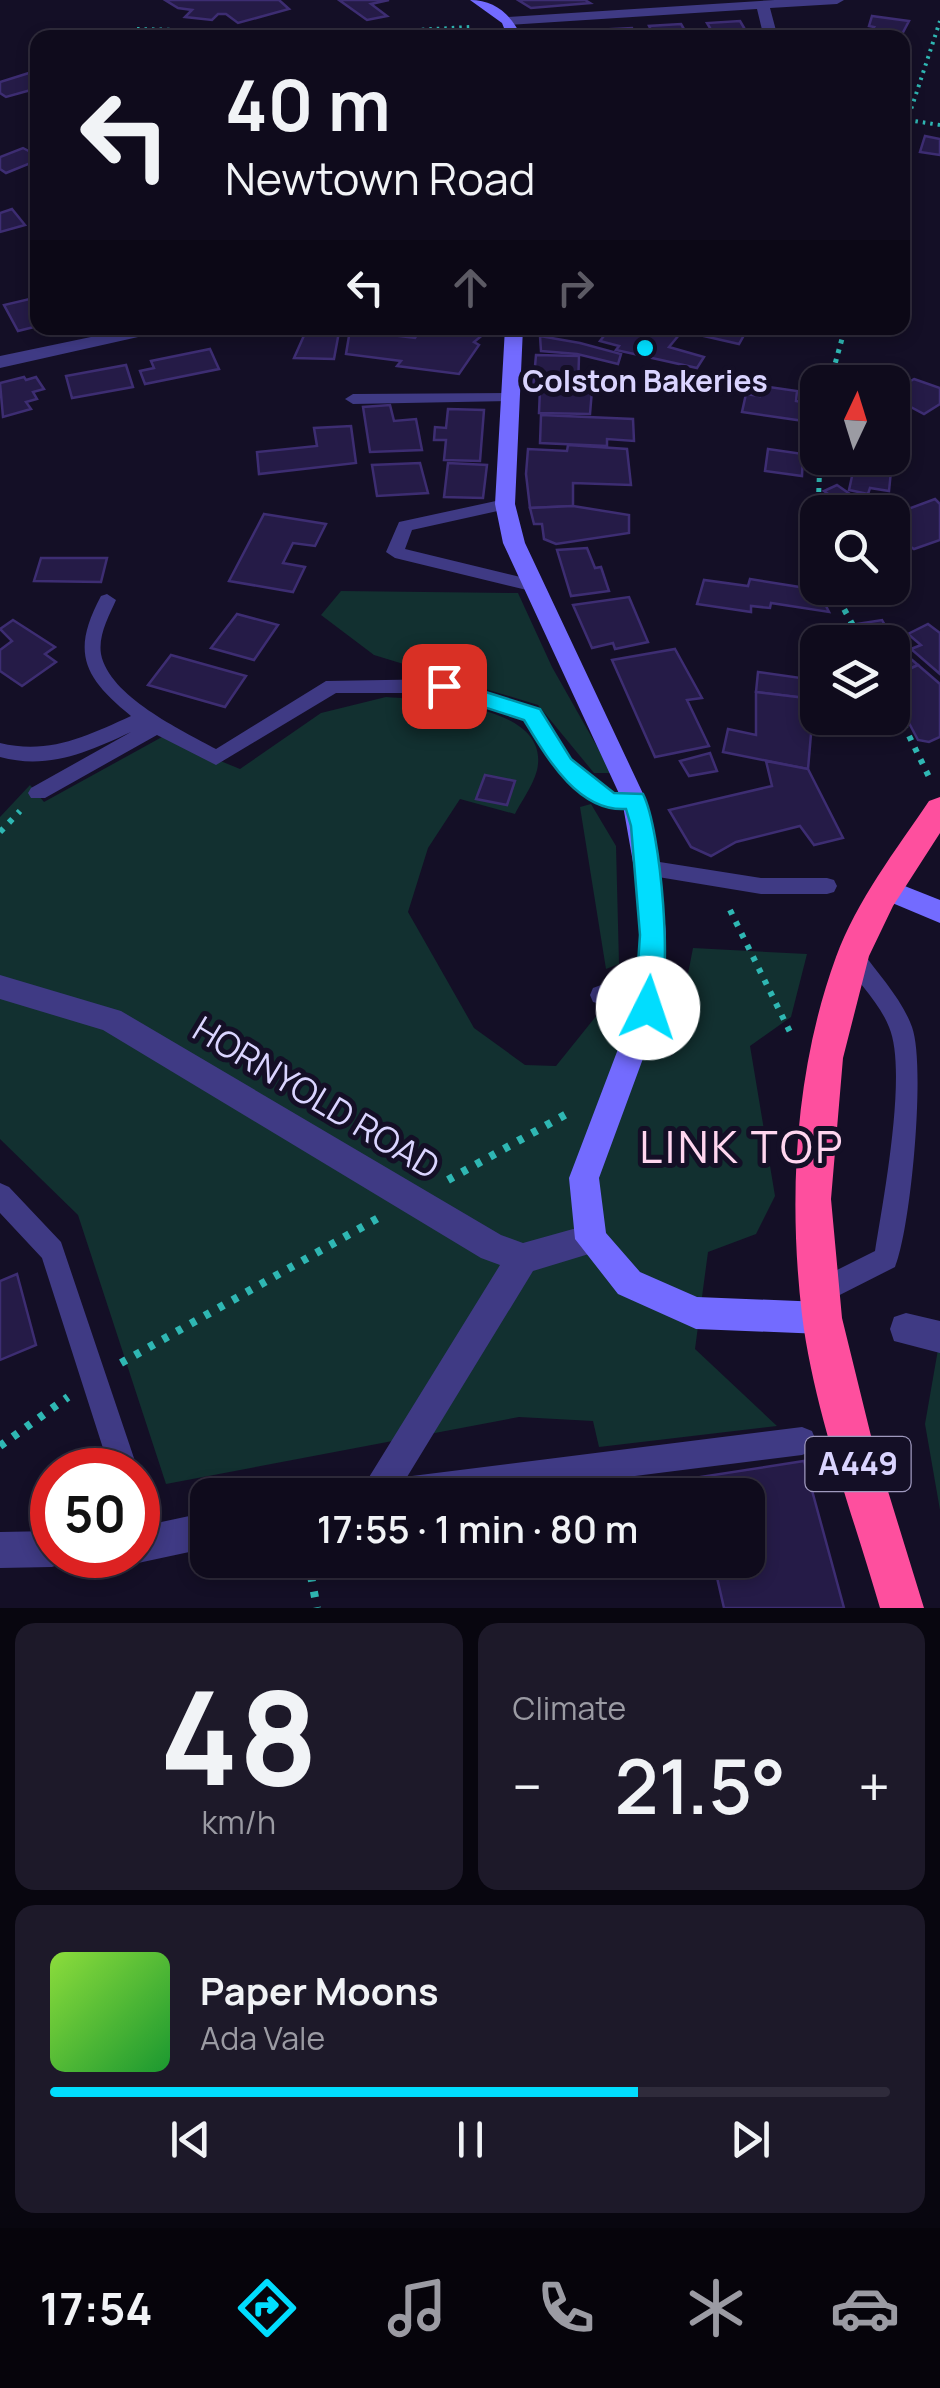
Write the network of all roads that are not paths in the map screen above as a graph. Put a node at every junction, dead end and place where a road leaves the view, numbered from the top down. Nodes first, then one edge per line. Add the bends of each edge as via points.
1 (477, 0) edge
2 (837, 0) edge
3 (763, 6) junction
4 (511, 28) edge
5 (770, 30) edge
6 (124, 335) edge
7 (514, 335) edge
8 (0, 362) edge
9 (353, 398) dead end
10 (510, 398) junction
11 (506, 504) junction
12 (531, 585) junction
13 (106, 600) dead end
14 (151, 722) junction
15 (0, 750) edge
16 (38, 793) dead end
17 (937, 798) edge
18 (634, 800) junction
19 (647, 868) junction
20 (827, 886) dead end
21 (887, 890) junction
22 (940, 912) edge
23 (853, 956) junction
24 (0, 987) edge
25 (602, 996) dead end
26 (648, 1008) junction
27 (0, 1195) edge
28 (590, 1239) junction
29 (523, 1258) junction
30 (821, 1305) junction
31 (906, 1329) dead end
32 (940, 1337) edge
33 (802, 1441) dead end
34 (117, 1448) edge
35 (388, 1478) edge
36 (511, 1478) edge
37 (190, 1531) edge
38 (160, 1533) edge
39 (30, 1549) edge
40 (0, 1550) edge
41 (902, 1608) edge

1 - 4 main road
2 - 3 street
3 - 4 street
3 - 5 street
6 - 8 street
7 - 10 main road
9 - 10 lane
10 - 11 main road
11 - 12 main road
11 - 12 lane via 405,526 395,552
12 - 18 main road
13 - 14 lane via 92,655 114,690
14 - 15 lane via 41,757
14 - 16 lane
14 - 18 lane via 216,758 333,686 444,686 532,715 554,770 610,802
17 - 21 highway, A449
18 - 19 main road
19 - 20 lane via 762,886
19 - 26 main road via 653,935
21 - 22 main road
21 - 23 highway, A449
23 - 30 highway, A449 via 826,1058 812,1199
23 - 30 lane via 903,1030 899,1178 886,1258
24 - 29 street, HORNYOLD ROAD via 111,1020 492,1247
25 - 26 lane
26 - 28 main road via 584,1178
27 - 34 lane via 52,1251
28 - 29 street
28 - 30 main road via 629,1283 696,1313
29 - 35 street
30 - 41 highway, A449 via 850,1436
31 - 32 street
33 - 36 lane
37 - 38 street
39 - 40 street

